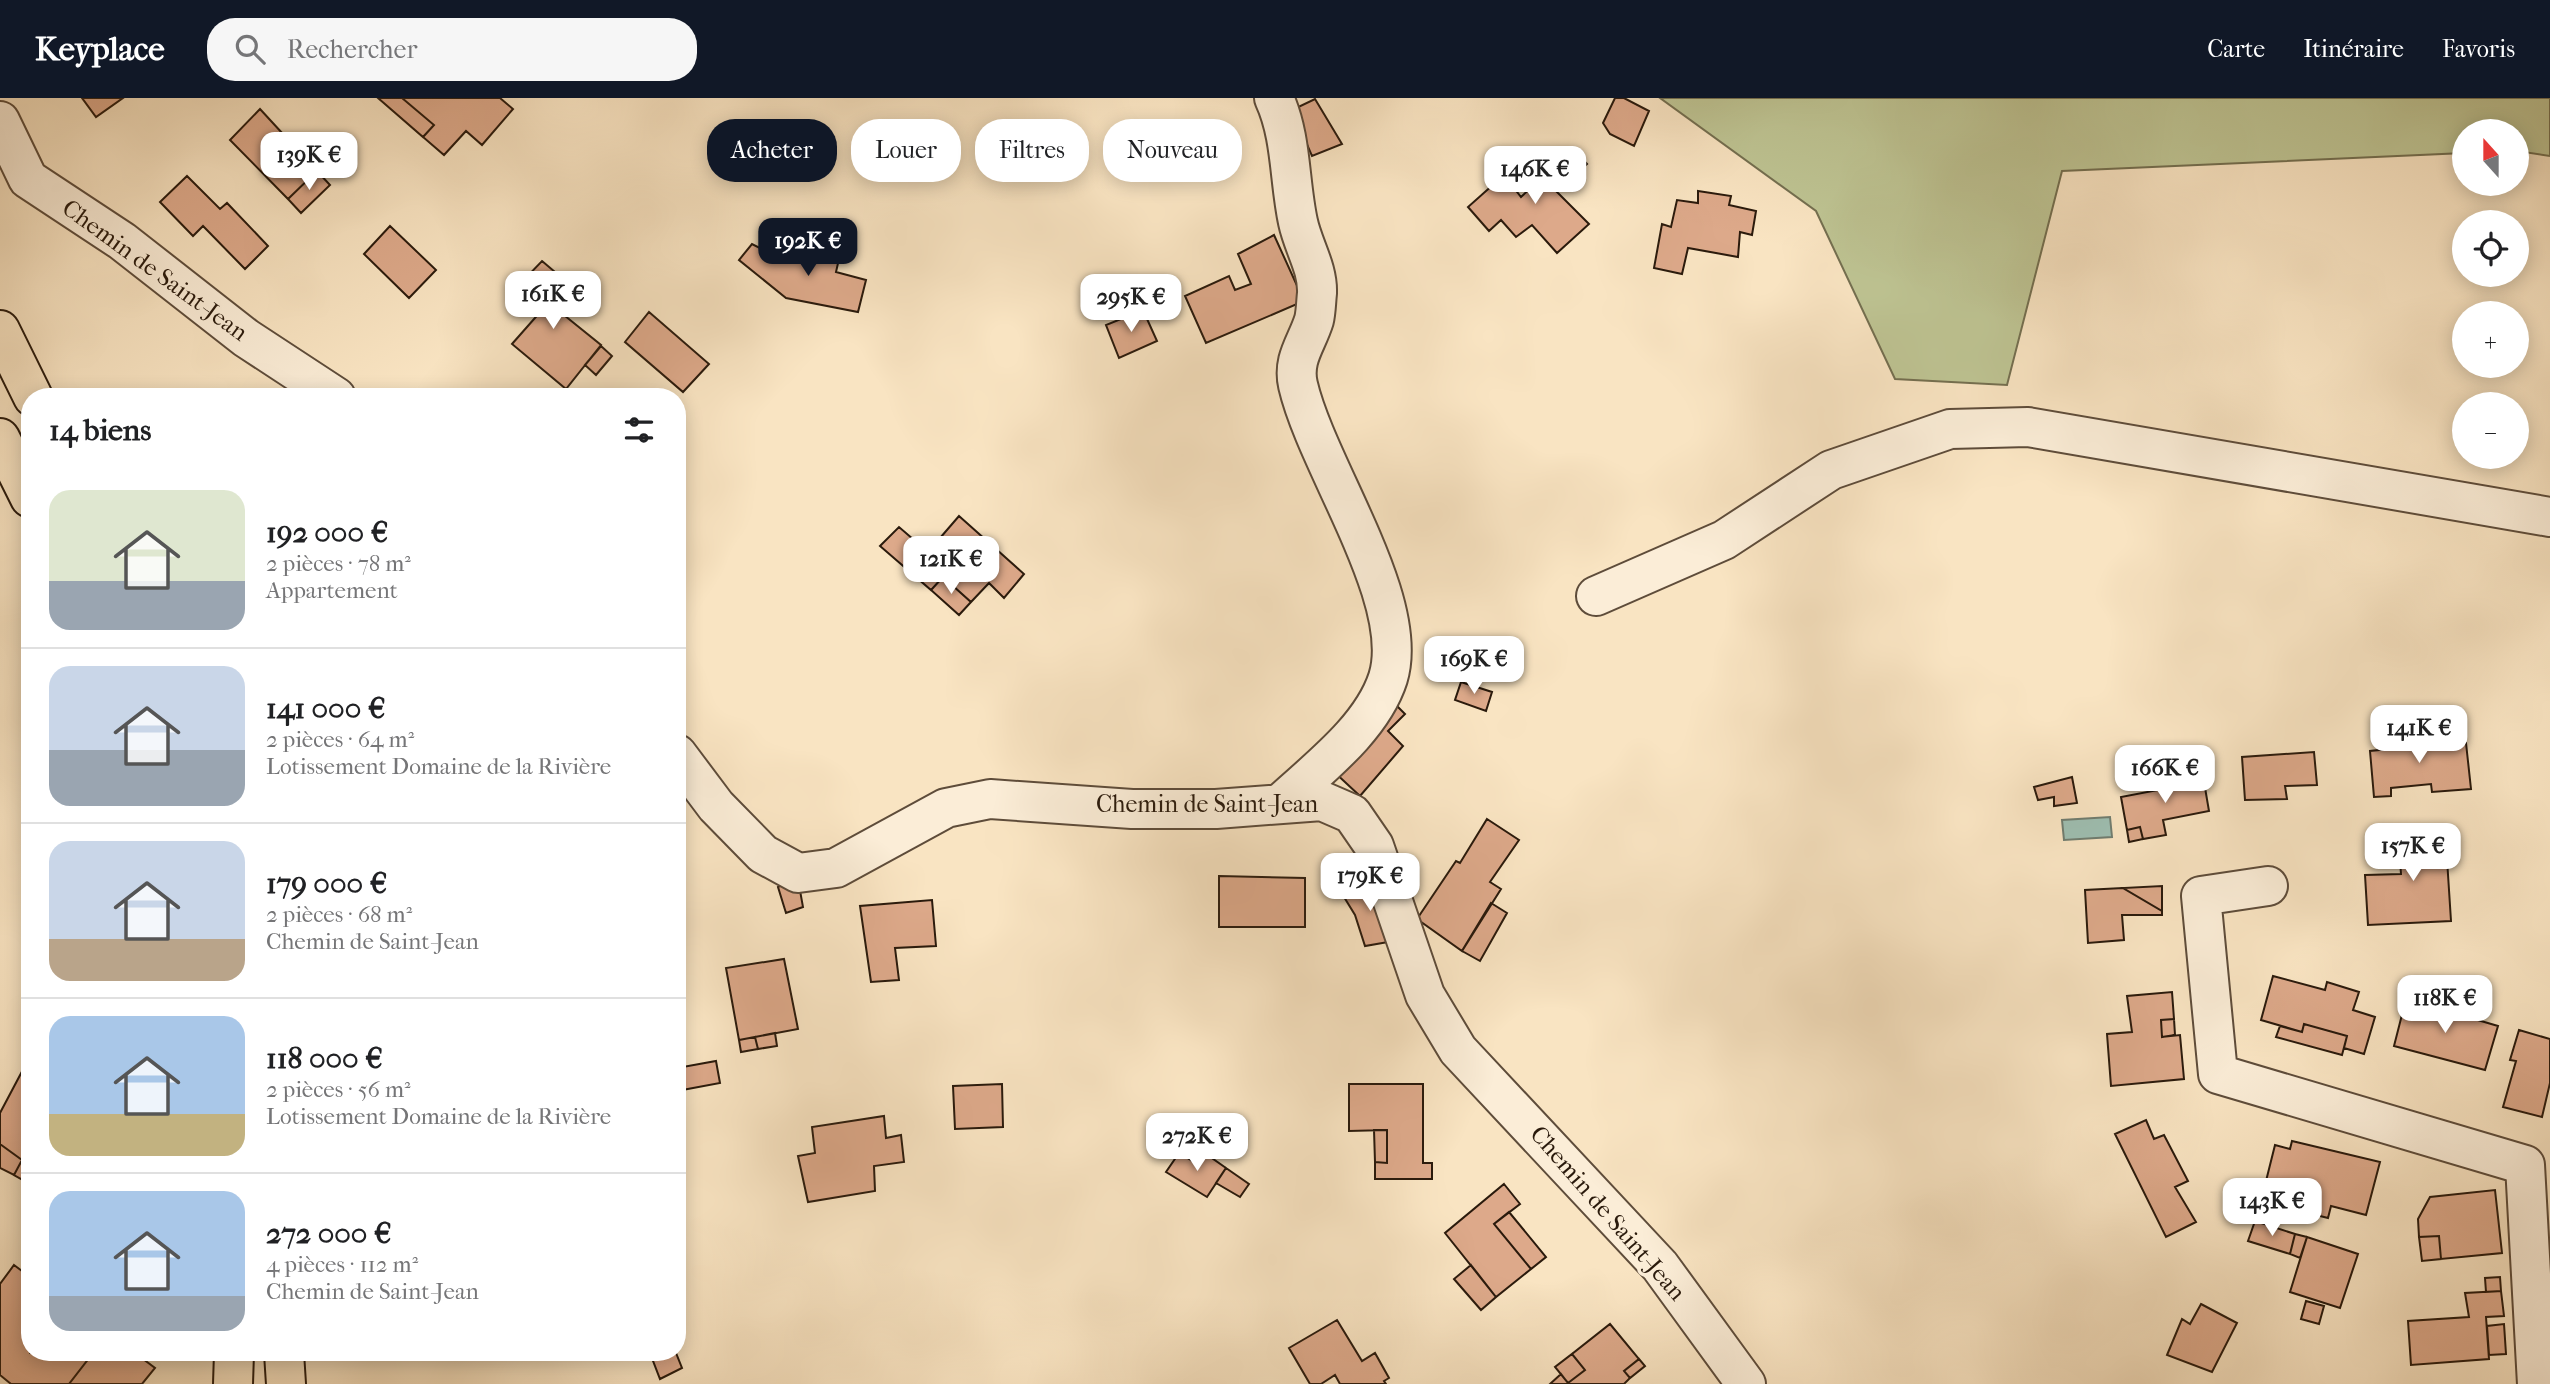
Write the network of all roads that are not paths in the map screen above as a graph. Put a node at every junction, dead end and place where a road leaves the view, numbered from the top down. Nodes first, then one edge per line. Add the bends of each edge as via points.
1 (1274, 98) edge
2 (0, 121) edge
3 (0, 330) edge
4 (29, 388) edge
5 (322, 388) edge
6 (0, 438) edge
7 (21, 480) edge
8 (2550, 517) edge
9 (1595, 596) dead end
10 (686, 766) edge
11 (1283, 802) junction
12 (2268, 886) dead end
13 (234, 1361) edge
14 (285, 1361) edge
15 (233, 1384) edge
16 (286, 1384) edge
17 (1746, 1384) edge
18 (2537, 1384) edge

1 - 11 street via 1288,147 1298,223 1317,290 1314,319 1295,367 1298,384 1326,465 1388,608 1391,643 1388,678 1369,714
2 - 5 street, Chemin de Saint-Jean via 28,179 122,241 246,338
3 - 4 main road
6 - 7 main road
8 - 9 street via 2028,427 1950,429 1831,470 1724,540
10 - 11 street, Chemin de Saint-Jean via 716,806 762,853 798,873 836,868 946,808 990,799 1132,809 1216,809
11 - 17 street, Chemin de Saint-Jean via 1322,800 1352,814 1374,846 1425,995 1458,1050 1660,1266
12 - 18 street via 2201,896 2218,1074 2525,1165
13 - 15 main road
14 - 16 main road

